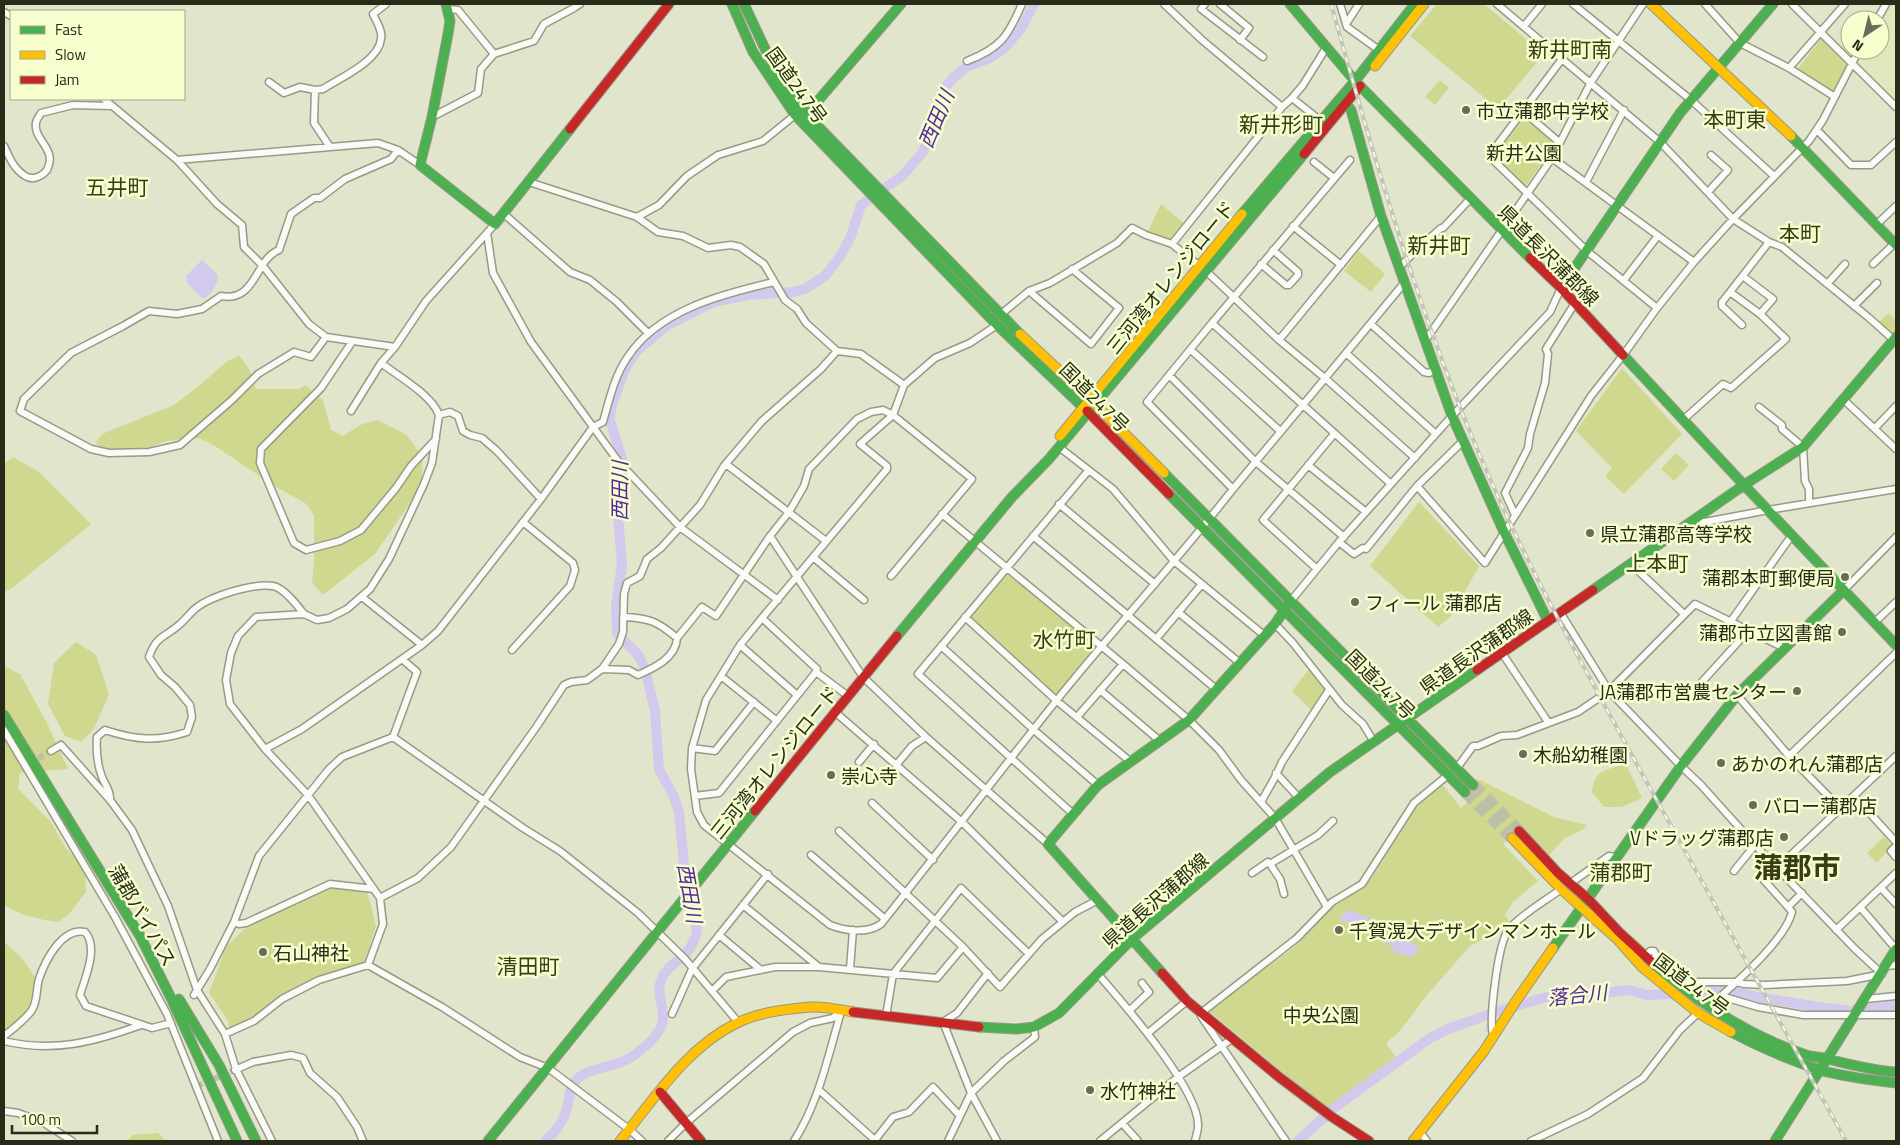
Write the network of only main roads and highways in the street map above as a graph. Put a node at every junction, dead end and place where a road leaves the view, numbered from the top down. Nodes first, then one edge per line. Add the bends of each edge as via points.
1 (667, 4) edge
2 (732, 4) edge
3 (744, 4) edge
4 (901, 4) edge
5 (1290, 4) edge
6 (1415, 4) edge
7 (1424, 4) edge
8 (1651, 4) edge
9 (1773, 4) edge
10 (448, 7) edge
11 (1719, 68) junction
12 (1357, 83) junction
13 (1346, 104) junction
14 (800, 117) junction
15 (1896, 244) edge
16 (1202, 269) junction
17 (1561, 288) junction
18 (1895, 340) edge
19 (1093, 402) junction
20 (1086, 410) junction
21 (1744, 485) junction
22 (1012, 497) junction
23 (1844, 590) junction
24 (1290, 602) junction
25 (1284, 611) junction
26 (1548, 621) junction
27 (1896, 645) edge
28 (4, 715) edge
29 (1408, 718) junction
30 (4, 722) edge
31 (1399, 724) junction
32 (1473, 785) tunnel mouth
33 (1465, 792) tunnel mouth
34 (1519, 831) tunnel mouth
35 (1512, 838) tunnel mouth
36 (1588, 899) junction
37 (1582, 908) junction
38 (140, 936) junction
39 (1133, 938) junction
40 (1896, 949) edge
41 (1828, 1059) junction
42 (1821, 1070) junction
43 (1896, 1072) edge
44 (1896, 1083) edge
45 (660, 1092) junction
46 (220, 1110) junction
47 (228, 1141) edge
48 (232, 1141) edge
49 (237, 1141) edge
50 (256, 1141) edge
51 (488, 1141) edge
52 (620, 1141) edge
53 (701, 1141) edge
54 (1369, 1141) edge
55 (1413, 1141) edge
56 (1775, 1141) edge

1 - 10 main road via 495,224 420,165 448,34
2 - 14 main road, 国道247号 via 753,52
3 - 14 main road, 国道247号
4 - 14 main road
5 - 12 main road, 県道長沢蒲郡線
6 - 12 main road via 1378,50
7 - 12 main road
8 - 11 main road
9 - 11 main road
11 - 15 main road via 1804,148
11 - 17 main road via 1669,127
12 - 13 main road, 三河湾オレンジロード
12 - 16 main road, 三河湾オレンジロード via 1321,121
12 - 17 main road, 県道長沢蒲郡線
13 - 16 main road, 三河湾オレンジロード
13 - 26 main road via 1351,110 1381,216 1462,442
14 - 19 main road, 国道247号 via 874,184 1000,315
14 - 20 main road, 国道247号 via 997,325
16 - 19 main road, 三河湾オレンジロード
17 - 21 main road, 県道長沢蒲郡線
18 - 21 main road via 1803,447
19 - 20 main road, 三河湾オレンジロード
19 - 24 main road, 国道247号
20 - 22 main road, 三河湾オレンジロード via 1059,447
20 - 22 main road, 三河湾オレンジロード
20 - 25 main road, 国道247号
21 - 23 main road
21 - 26 main road, 県道長沢蒲郡線
22 - 51 main road, 三河湾オレンジロード
23 - 27 main road
23 - 36 main road via 1737,695 1681,766
24 - 25 main road
24 - 29 main road, 国道247号
25 - 31 main road, 国道247号
25 - 39 main road via 1189,720 1098,786 1048,844
26 - 29 main road, 県道長沢蒲郡線
28 - 38 main road, 蒲郡バイパス
29 - 31 main road, 県道長沢蒲郡線
29 - 32 main road, 国道247号
30 - 46 main road, 蒲郡バイパス via 145,956
31 - 33 main road, 国道247号
31 - 39 main road, 県道長沢蒲郡線 via 1330,772
34 - 36 main road, 国道247号
35 - 37 main road, 国道247号
36 - 37 main road
36 - 41 main road, 国道247号 via 1622,936 1695,999 1760,1036 1809,1056
37 - 42 main road, 国道247号 via 1642,967 1698,1013 1755,1046
37 - 55 main road via 1484,1051
38 - 49 main road, 蒲郡バイパス
38 - 50 main road via 219,1065
39 - 45 main road, 県道長沢蒲郡線 via 1058,1013 1034,1028 993,1029 813,1007 788,1009 738,1022 712,1037 687,1059
39 - 54 main road via 1198,1011 1332,1117
40 - 41 main road
41 - 42 main road
41 - 43 main road, 国道247号 via 1859,1068
42 - 44 main road, 国道247号
42 - 56 main road
45 - 52 main road
45 - 53 main road
46 - 47 main road
46 - 48 main road, 蒲郡バイパス

